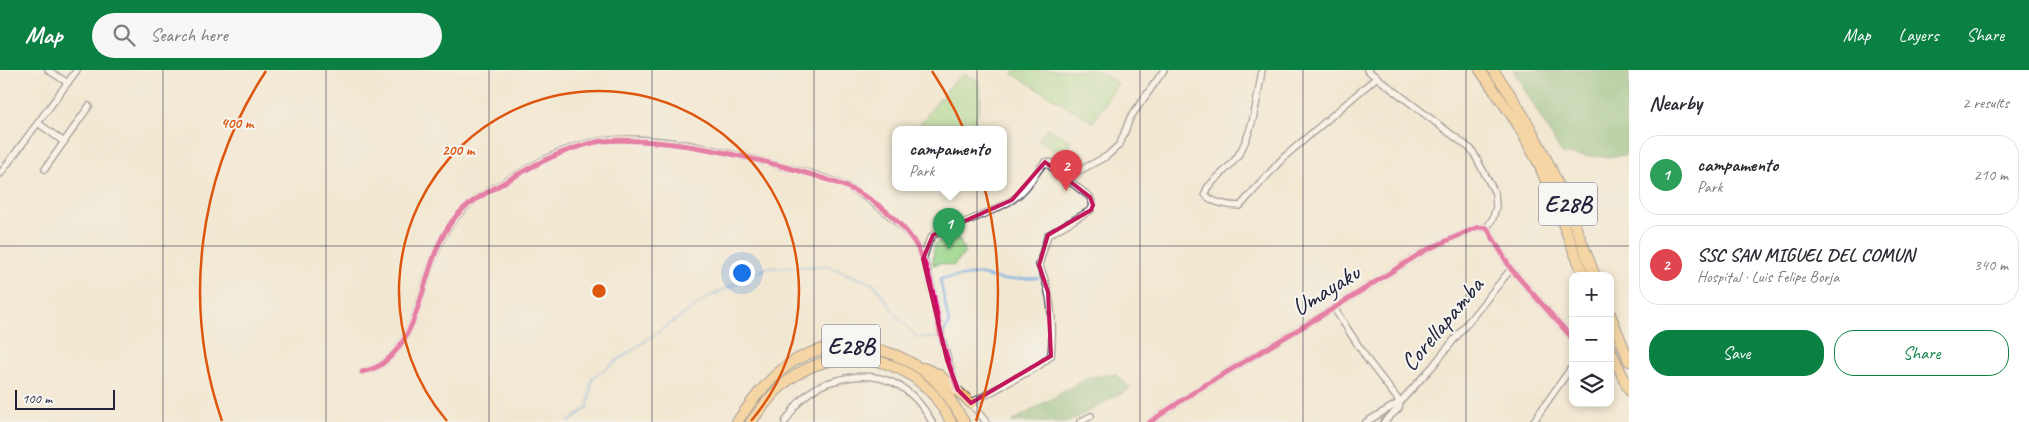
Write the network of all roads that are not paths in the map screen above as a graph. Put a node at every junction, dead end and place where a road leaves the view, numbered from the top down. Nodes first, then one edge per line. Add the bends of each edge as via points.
1 (48, 70) edge
2 (77, 70) edge
3 (1164, 70) edge
4 (1262, 70) edge
5 (1367, 70) edge
6 (1480, 70) edge
7 (1493, 70) edge
8 (1377, 76) junction
9 (68, 82) junction
10 (89, 106) dead end
11 (38, 123) junction
12 (64, 142) junction
13 (1045, 162) junction
14 (45, 169) dead end
15 (0, 174) edge
16 (1487, 228) junction
17 (923, 259) junction
18 (1511, 269) junction
19 (1582, 272) edge
20 (1593, 272) edge
21 (1334, 308) junction
22 (1611, 317) edge
23 (1569, 334) edge
24 (1614, 359) edge
25 (1629, 362) edge
26 (916, 367) junction
27 (1569, 371) edge
28 (362, 372) dead end
29 (958, 390) junction
30 (1629, 390) edge
31 (1400, 402) junction
32 (971, 403) junction
33 (1091, 416) dead end
34 (737, 422) edge
35 (751, 422) edge
36 (785, 422) edge
37 (932, 422) edge
38 (951, 422) edge
39 (964, 422) edge
40 (986, 422) edge
41 (1080, 422) edge
42 (1150, 422) edge
43 (1366, 422) edge
44 (1384, 422) edge
45 (1533, 422) edge

1 - 9 street
2 - 9 street
3 - 13 street via 1130,118 1120,144 1106,156 1081,170
4 - 8 street via 1254,118 1246,139 1237,157 1205,194 1231,206 1240,206 1283,158
5 - 8 street
6 - 19 highway, E28B via 1536,157
7 - 20 highway, E28B via 1535,135 1554,172
8 - 16 street via 1472,150 1495,193 1496,207
9 - 11 street
10 - 12 street
11 - 12 street
11 - 15 street
12 - 14 street
13 - 17 street via 1029,185 1012,200 933,235
13 - 32 street via 1090,197 1093,205 1091,210 1048,235 1039,264 1048,292 1051,356
16 - 18 street
16 - 21 street, Umayaku via 1478,227 1426,250
17 - 28 street via 910,236 884,209 851,189 815,175 726,152 670,143 598,142 538,162 464,208 450,223 433,256 414,318 401,345 381,365
17 - 29 street via 932,286 941,338
18 - 23 street
18 - 31 street, Corellapamba
21 - 31 street
21 - 42 street, Umayaku
22 - 25 highway
24 - 30 highway
26 - 29 highway via 938,374
26 - 34 highway, E28B via 878,349 842,346 822,350 796,360 776,374
26 - 39 highway, E28B via 940,387
27 - 45 street
29 - 32 highway
31 - 43 street
31 - 44 street via 1399,408
32 - 40 street
33 - 41 street
35 - 38 highway, E28B via 766,402 794,376 823,362 847,358 876,360 913,377 931,392
36 - 37 street via 813,389 847,377 871,376 902,386 917,399

